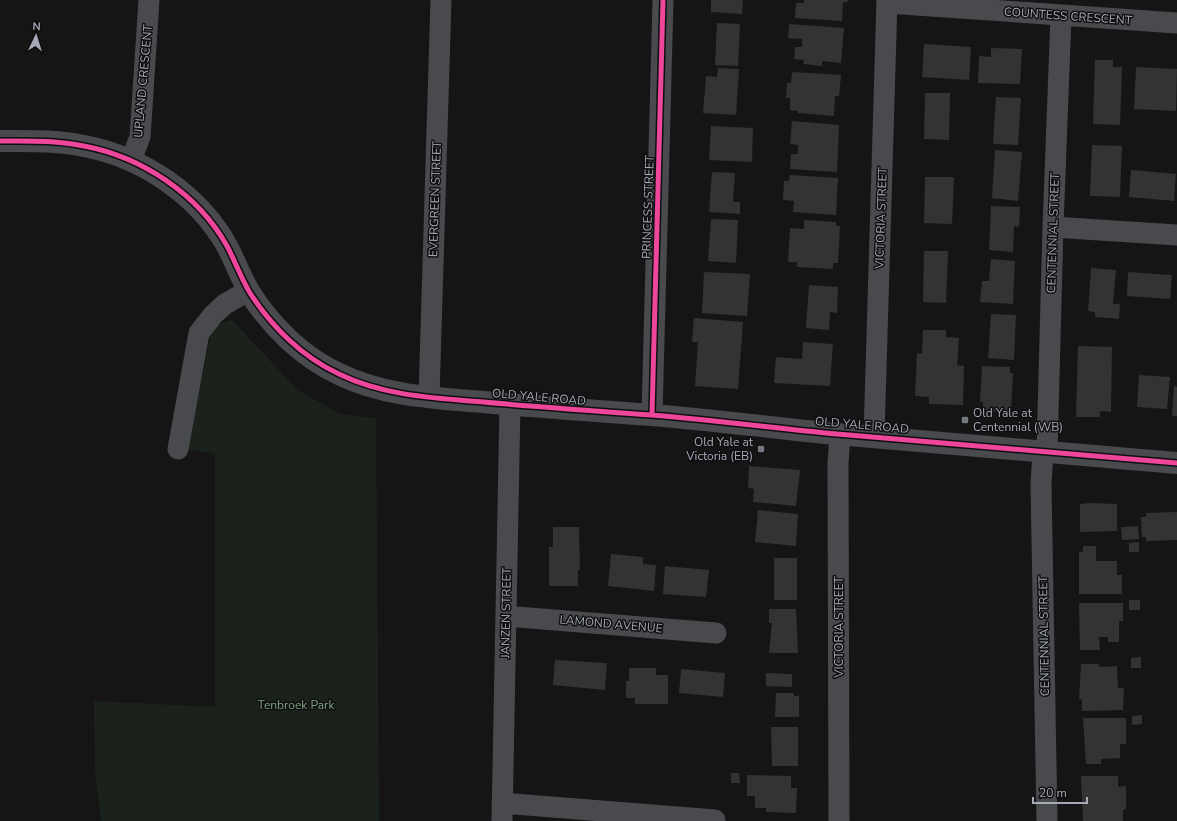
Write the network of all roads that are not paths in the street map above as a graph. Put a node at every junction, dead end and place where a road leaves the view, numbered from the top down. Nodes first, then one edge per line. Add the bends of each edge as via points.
1 (149, 0) edge
2 (441, 0) edge
3 (663, 0) edge
4 (887, 1) edge
5 (1061, 16) junction
6 (1177, 23) edge
7 (0, 141) edge
8 (131, 160) junction
9 (1053, 227) junction
10 (1177, 235) edge
11 (248, 291) junction
12 (429, 397) junction
13 (510, 404) junction
14 (652, 415) junction
15 (840, 434) junction
16 (874, 436) junction
17 (178, 449) dead end
18 (1045, 451) junction
19 (1177, 463) edge
20 (506, 616) junction
21 (716, 633) dead end
22 (502, 812) edge
23 (715, 820) dead end
24 (839, 821) edge
25 (1047, 821) edge

1 - 8 street, UPLAND CRESCENT via 140,137
2 - 12 street, EVERGREEN STREET
3 - 14 street, PRINCESS STREET
4 - 5 street, COUNTESS CRESCENT
4 - 16 street, VICTORIA STREET
5 - 6 street, COUNTESS CRESCENT
5 - 9 street, CENTENNIAL STREET
7 - 8 street, OLD YALE ROAD via 81,145
8 - 11 street, OLD YALE ROAD via 152,171 201,211 226,245
9 - 10 street
9 - 18 street, CENTENNIAL STREET
11 - 12 street, OLD YALE ROAD via 280,331 316,362 362,384
11 - 17 street via 225,304 199,333
12 - 13 street, OLD YALE ROAD
13 - 14 street, OLD YALE ROAD
13 - 20 street, JANZEN STREET
14 - 15 street, OLD YALE ROAD
15 - 16 street, OLD YALE ROAD
15 - 24 street, VICTORIA STREET
16 - 18 street, OLD YALE ROAD
18 - 19 street, OLD YALE ROAD
18 - 25 street, CENTENNIAL STREET via 1041,484
20 - 21 street, LAMOND AVENUE
20 - 22 street, JANZEN STREET
22 - 23 street

